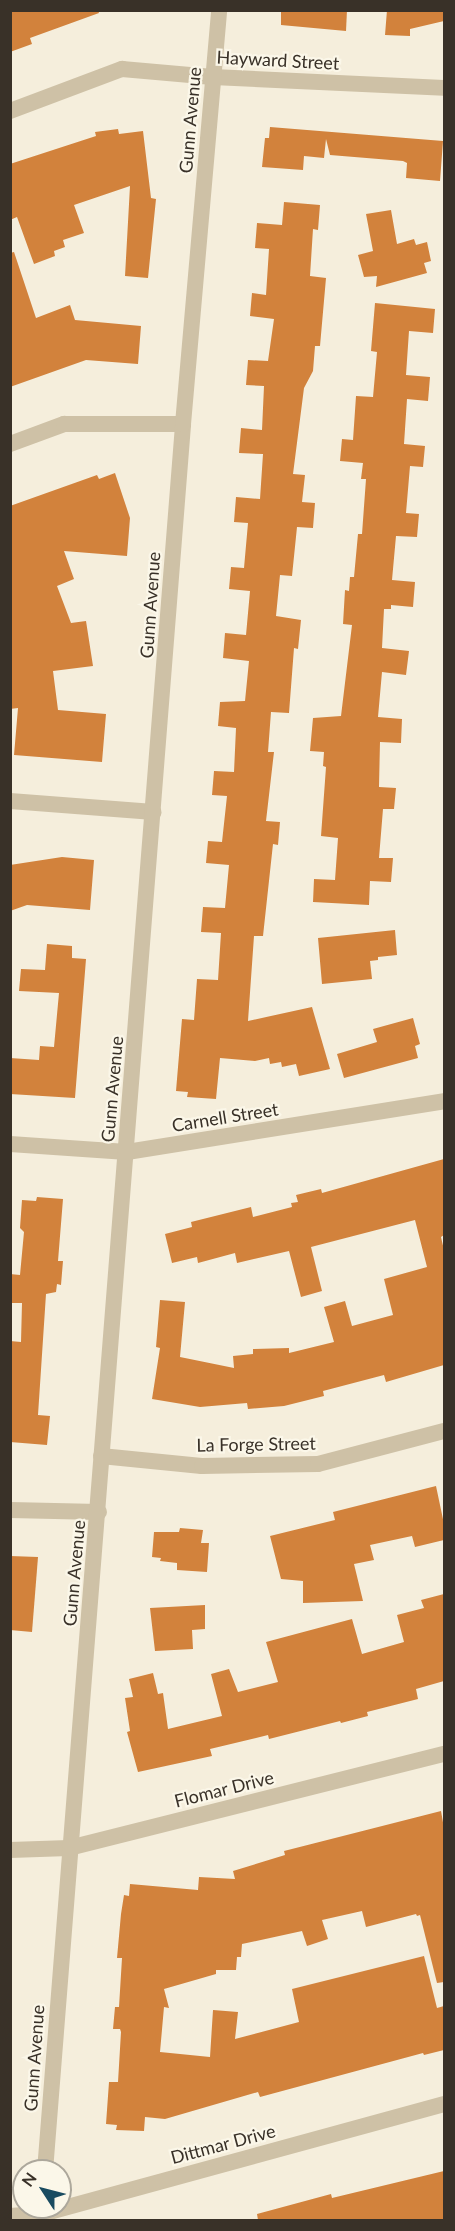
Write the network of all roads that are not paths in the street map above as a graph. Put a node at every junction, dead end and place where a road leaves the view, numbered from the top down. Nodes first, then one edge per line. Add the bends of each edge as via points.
1 (219, 10) edge
2 (213, 77) junction
3 (444, 88) edge
4 (10, 111) edge
5 (183, 424) junction
6 (10, 444) edge
7 (10, 801) edge
8 (154, 812) junction
9 (444, 1101) edge
10 (10, 1144) edge
11 (127, 1152) junction
12 (444, 1431) edge
13 (102, 1456) junction
14 (10, 1510) edge
15 (99, 1512) junction
16 (444, 1754) edge
17 (69, 1848) junction
18 (10, 1850) edge
19 (444, 2104) edge
20 (46, 2159) edge
21 (72, 2206) edge

1 - 2 street, Gunn Avenue
2 - 3 street, Hayward Street
2 - 4 street, Hayward Street via 122,69
2 - 5 street, Gunn Avenue
5 - 6 street via 64,424
5 - 8 street, Gunn Avenue
7 - 8 street
8 - 11 street, Gunn Avenue
9 - 11 street, Carnell Street
10 - 11 street, Carnell Street
11 - 13 street, Gunn Avenue
12 - 13 street, La Forge Street via 318,1464 202,1466
13 - 15 street, Gunn Avenue
14 - 15 street
15 - 17 street, Gunn Avenue
16 - 17 street, Flomar Drive
17 - 18 street, Flomar Drive
17 - 20 street, Gunn Avenue
19 - 21 street, Dittmar Drive

